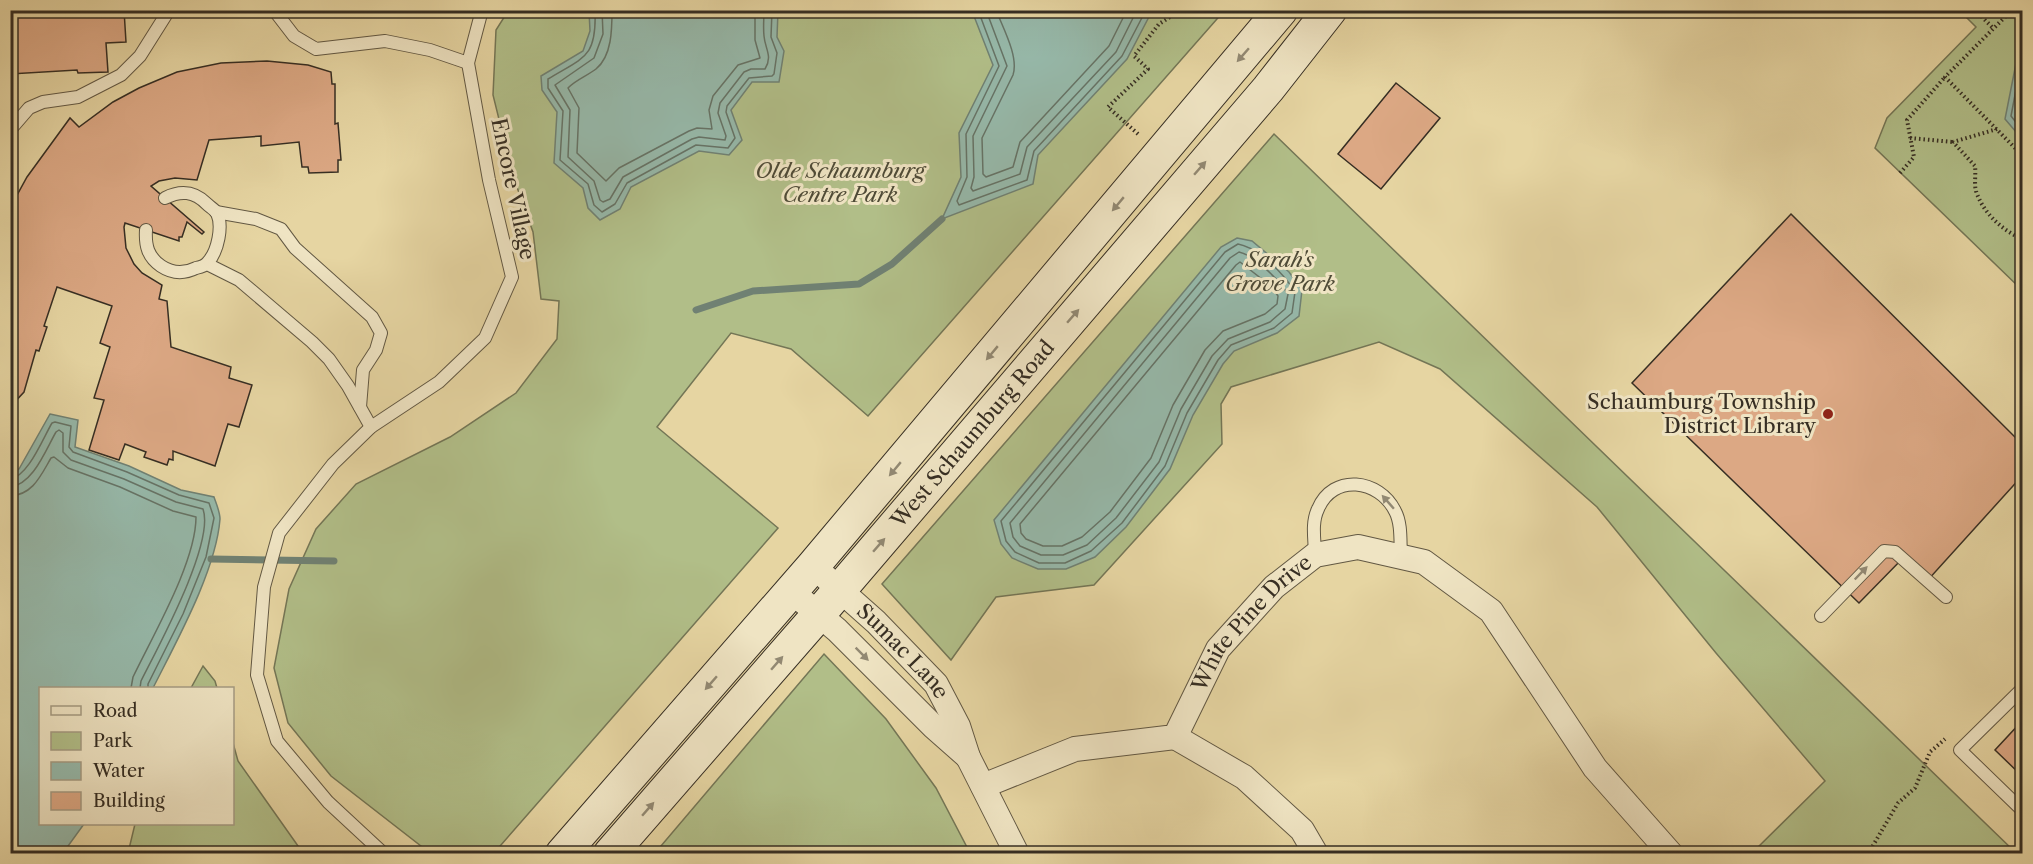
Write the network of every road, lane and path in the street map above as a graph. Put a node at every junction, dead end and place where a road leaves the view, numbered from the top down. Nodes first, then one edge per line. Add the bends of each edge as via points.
1 (169, 10) edge
2 (274, 10) edge
3 (482, 10) edge
4 (1281, 10) edge
5 (1330, 10) edge
6 (1975, 10) edge
7 (2012, 10) edge
8 (1181, 11) edge
9 (1994, 29) junction
10 (468, 63) junction
11 (1945, 77) junction
12 (1997, 129) junction
13 (10, 130) edge
14 (1138, 134) dead end
15 (1910, 138) junction
16 (1953, 142) junction
17 (2022, 155) edge
18 (1900, 173) dead end
19 (165, 198) dead end
20 (216, 212) junction
21 (146, 230) dead end
22 (2022, 239) edge
23 (207, 264) junction
24 (360, 407) junction
25 (371, 427) junction
26 (1315, 555) junction
27 (1401, 557) junction
28 (813, 566) junction
29 (841, 589) junction
30 (791, 591) junction
31 (1946, 597) dead end
32 (819, 614) junction
33 (1821, 616) dead end
34 (2022, 689) edge
35 (1175, 737) junction
36 (1946, 737) dead end
37 (968, 757) junction
38 (983, 786) junction
39 (2022, 810) edge
40 (384, 854) edge
41 (562, 854) edge
42 (610, 854) edge
43 (1017, 854) edge
44 (1316, 854) edge
45 (1671, 854) edge
46 (1868, 854) edge

1 - 13 lane via 140,56 122,75 78,97 29,108
2 - 10 lane via 294,36 316,49 385,42 430,50
3 - 10 lane, Encore Village
4 -> 28 main road, West Schaumburg Road
29 -> 5 main road, West Schaumburg Road via 1268,89
6 - 9 path
7 - 9 path
8 - 14 path via 1159,24 1134,56 1148,69 1108,107
9 - 11 path
10 - 25 lane, Encore Village via 512,277 485,338 439,382
11 - 12 path
11 - 15 path via 1907,120
12 - 16 path
12 - 17 path
15 - 16 path
15 - 18 path via 1914,157
16 - 22 path via 1975,166 1976,190 1990,216
19 - 20 lane via 191,193
20 - 23 lane via 219,234
20 - 24 lane via 256,219 280,229 295,248 372,317 381,333 363,370
21 - 23 lane via 147,252 165,268 188,272
23 - 24 lane via 239,280 312,342 329,359
24 - 25 lane
25 - 40 lane, Encore Village via 333,464 279,533 264,586 257,675 277,741 328,802
26 - 27 street, White Pine Drive via 1358,547
27 -> 26 lane via 1396,511 1381,494 1361,484 1344,484 1328,493 1314,525
26 - 35 street, White Pine Drive via 1274,588 1218,649
27 - 45 street, White Pine Drive via 1424,562 1491,611 1595,768
28 - 29 street, Sumac Lane
28 - 30 main road, West Schaumburg Road
29 - 32 main road, West Schaumburg Road
29 - 37 street, Sumac Lane via 936,684 958,726
30 - 32 street, Sumac Lane
30 -> 41 main road, West Schaumburg Road
33 -> 31 lane via 1884,551 1895,552
32 -> 37 street, Sumac Lane
42 -> 32 main road, West Schaumburg Road
34 - 39 lane via 1959,750
35 - 38 street via 1076,749
35 - 44 street via 1244,777 1302,830
36 - 46 path via 1930,752 1915,788 1898,803
37 - 38 street, Sumac Lane
38 - 43 street, Sumac Lane

